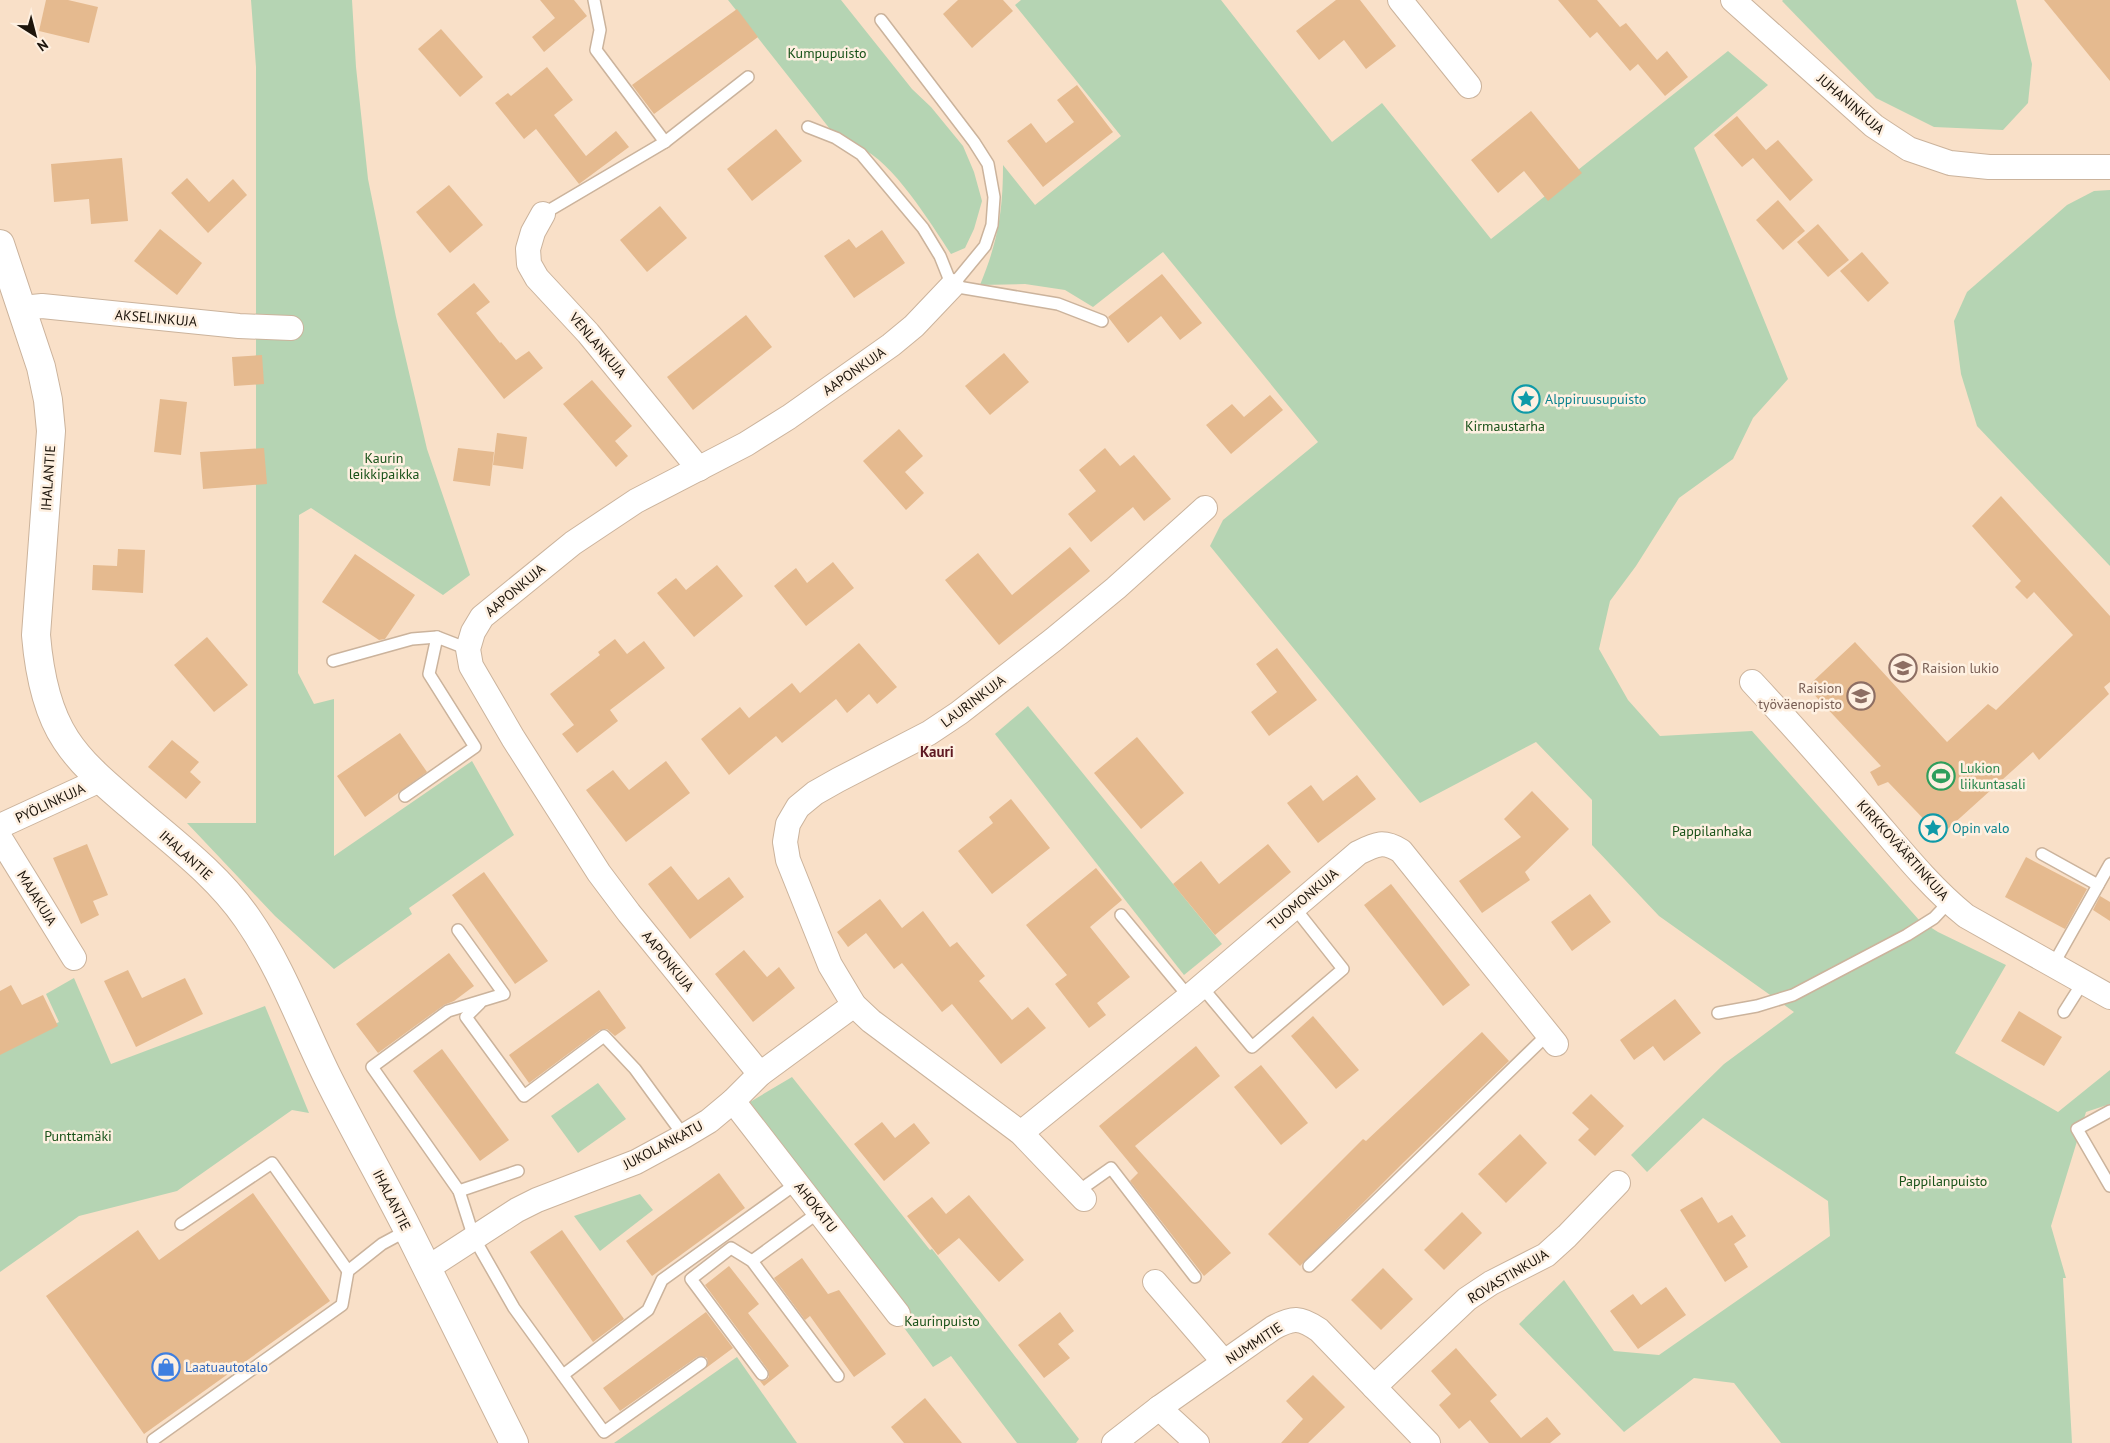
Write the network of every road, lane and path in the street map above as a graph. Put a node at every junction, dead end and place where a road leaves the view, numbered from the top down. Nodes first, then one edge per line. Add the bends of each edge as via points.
1 (594, 0) edge
2 (1400, 0) edge
3 (1733, 0) edge
4 (881, 20) dead end
5 (748, 77) dead end
6 (1470, 86) dead end
7 (808, 127) dead end
8 (664, 142) junction
9 (2110, 167) edge
10 (543, 214) joint
11 (0, 244) edge
12 (952, 286) junction
13 (22, 308) junction
14 (1102, 321) dead end
15 (291, 328) dead end
16 (699, 469) junction
17 (1205, 508) dead end
18 (437, 637) junction
19 (468, 649) junction
20 (333, 661) dead end
21 (1752, 682) dead end
22 (100, 780) junction
23 (404, 796) dead end
24 (0, 826) edge
25 (0, 838) edge
26 (2042, 854) dead end
27 (2110, 864) edge
28 (2098, 885) junction
29 (1949, 902) junction
30 (1294, 907) junction
31 (1121, 916) dead end
32 (458, 930) dead end
33 (74, 958) dead end
34 (2053, 965) junction
35 (2083, 982) junction
36 (1195, 992) junction
37 (2110, 997) edge
38 (482, 1001) junction
39 (854, 1005) junction
40 (1718, 1012) dead end
41 (2064, 1012) dead end
42 (1552, 1039) joint
43 (760, 1074) junction
44 (733, 1101) junction
45 (2110, 1111) edge
46 (1021, 1133) junction
47 (684, 1136) junction
48 (518, 1171) dead end
49 (1618, 1182) dead end
50 (797, 1183) junction
51 (2110, 1186) edge
52 (459, 1191) junction
53 (1080, 1196) joint
54 (819, 1212) junction
55 (181, 1224) dead end
56 (408, 1230) junction
57 (474, 1238) junction
58 (752, 1261) junction
59 (1310, 1266) dead end
60 (426, 1268) junction
61 (348, 1272) junction
62 (1195, 1277) dead end
63 (1155, 1282) dead end
64 (898, 1314) dead end
65 (1224, 1362) junction
66 (701, 1363) dead end
67 (762, 1374) dead end
68 (563, 1375) junction
69 (838, 1376) dead end
70 (1374, 1387) junction
71 (1159, 1408) junction
72 (153, 1440) dead end
73 (514, 1443) edge
74 (1114, 1443) edge
75 (1197, 1443) edge
76 (1428, 1443) edge

1 - 8 lane via 600,30 596,50
2 - 6 street
3 - 9 street, JUHANINKUJA via 1874,126 1909,149 1950,163 1989,167
4 - 12 lane via 988,164 994,197 992,225 985,246
5 - 8 lane
7 - 12 lane via 836,138 861,154 923,228 940,256
8 - 10 lane
10 - 16 street, VENLANKUJA via 528,249 529,264 537,278 588,332
11 - 13 street, IHALANTIE
12 - 14 lane via 1058,304
12 - 16 street, AAPONKUJA via 891,345 789,417
13 - 15 street, AKSELINKUJA via 42,306 239,326
13 - 22 street, IHALANTIE via 41,367 51,431 36,636 38,660 53,713 65,738
16 - 19 street, AAPONKUJA via 636,501 573,542 482,616 472,632
17 - 39 street, LAURINKUJA via 1054,640 959,713 929,733 815,793 798,807 788,824 785,842 788,860 830,966
18 - 19 lane
18 - 20 lane via 412,640
18 - 23 lane via 429,674 475,747
19 - 43 street, AAPONKUJA via 471,666 479,682 599,873
21 - 29 street, KIRKKOVÄÄRTINKUJA via 1915,868
22 - 24 street, PYÖLINKUJA
22 - 56 street, IHALANTIE via 208,873 246,917 282,977 329,1080
25 - 33 street, MAJAKUJA
26 - 28 lane
27 - 28 lane
28 - 34 lane
29 - 34 street, KIRKKOVÄÄRTINKUJA via 1966,916
29 - 40 lane via 1934,918 1793,995 1757,1006
30 - 36 street, TUOMONKUJA
30 - 36 lane via 1344,969 1252,1047
30 - 42 street, TUOMONKUJA via 1358,853 1380,843 1391,845 1401,851
31 - 36 lane
32 - 38 lane via 504,994
34 - 35 street, KIRKKOVÄÄRTINKUJA
35 - 37 street, KIRKKOVÄÄRTINKUJA
35 - 41 lane
36 - 46 street, TUOMONKUJA
38 - 47 lane via 466,1017 524,1096 604,1036 635,1069
38 - 52 lane via 448,1011 372,1067
39 - 43 street, JUKOLANKATU
39 - 46 street, LAURINKUJA
42 - 59 lane
43 - 44 street, JUKOLANKATU
44 - 47 street, JUKOLANKATU
44 - 50 street, AHOKATU
45 - 51 lane via 2077,1129
46 - 53 street, LAURINKUJA
47 - 57 street, JUKOLANKATU via 636,1162 537,1200
48 - 52 lane
49 - 70 street, ROVASTINKUJA via 1546,1255 1467,1299
50 - 54 street, AHOKATU
50 - 68 lane via 662,1280 648,1310
52 - 57 lane
53 - 62 lane via 1111,1168
54 - 58 lane
54 - 64 street, AHOKATU
55 - 61 lane via 272,1164
56 - 60 street, IHALANTIE
56 - 61 lane via 382,1244
57 - 60 street, JUKOLANKATU
57 - 68 lane via 514,1308
58 - 67 lane via 731,1248 691,1278
58 - 69 lane
60 - 73 street, IHALANTIE
61 - 72 lane via 342,1305
63 - 65 street
65 - 70 street, NUMMITIE via 1273,1328 1296,1319 1308,1322 1318,1330
65 - 71 street, NUMMITIE
66 - 68 lane via 604,1432
70 - 76 street, NUMMITIE
71 - 74 street, NUMMITIE
71 - 75 street

